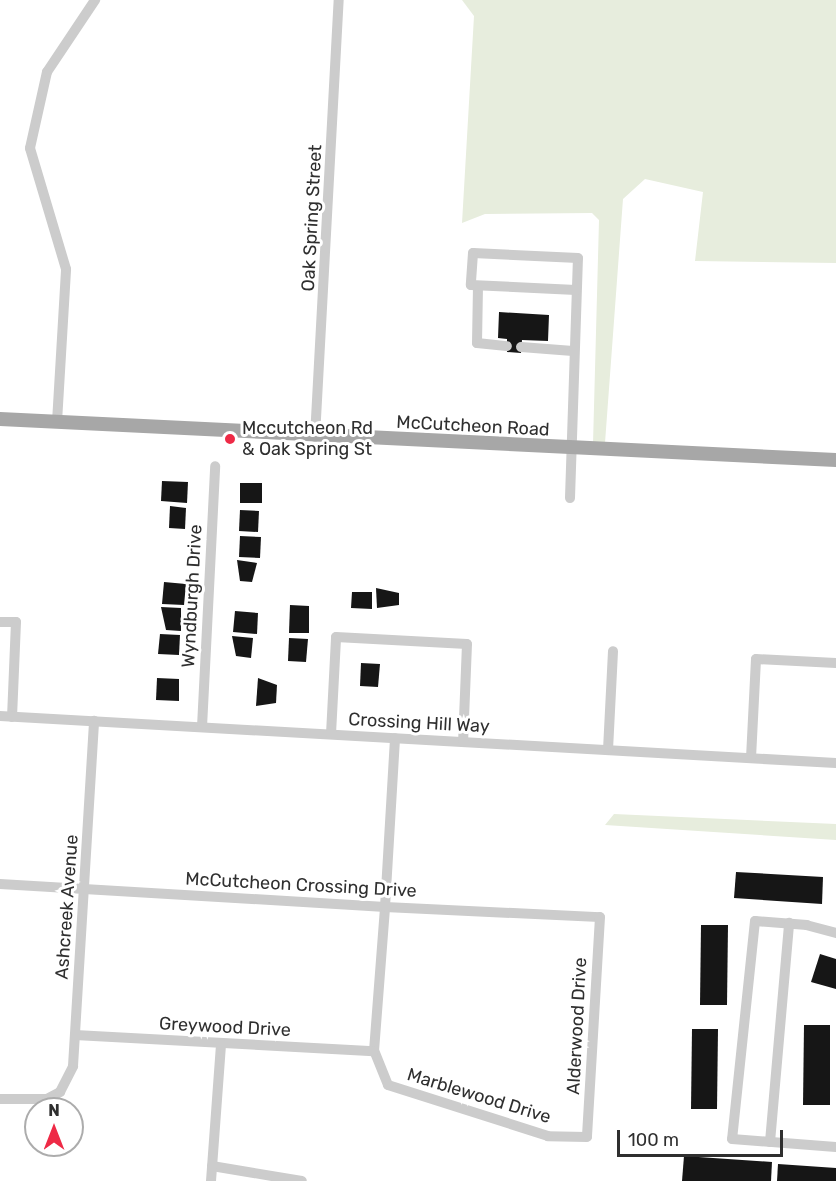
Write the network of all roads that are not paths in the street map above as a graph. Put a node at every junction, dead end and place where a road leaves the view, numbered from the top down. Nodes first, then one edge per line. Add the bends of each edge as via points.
1 (94, 0) edge
2 (339, 0) edge
3 (478, 286) junction
4 (576, 290) junction
5 (507, 346) dead end
6 (521, 347) dead end
7 (573, 351) junction
8 (0, 419) edge
9 (57, 422) junction
10 (315, 437) junction
11 (570, 449) junction
12 (836, 460) edge
13 (215, 466) dead end
14 (570, 498) dead end
15 (0, 622) edge
16 (613, 651) dead end
17 (836, 663) edge
18 (0, 716) edge
19 (12, 717) junction
20 (94, 721) junction
21 (202, 727) junction
22 (331, 735) junction
23 (395, 738) junction
24 (463, 742) junction
25 (608, 750) junction
26 (751, 758) junction
27 (836, 763) edge
28 (0, 884) edge
29 (85, 888) junction
30 (385, 907) junction
31 (600, 917) joint
32 (789, 923) junction
33 (836, 933) edge
34 (75, 1035) junction
35 (221, 1044) junction
36 (374, 1051) junction
37 (0, 1099) edge
38 (587, 1137) joint
39 (770, 1142) junction
40 (836, 1147) edge
41 (212, 1166) junction
42 (211, 1181) edge
43 (302, 1181) edge

1 - 9 street via 48,72 30,148 66,269
2 - 10 street, Oak Spring Street
3 - 4 street
3 - 4 street via 471,285 473,252 578,258
3 - 5 street via 477,343
4 - 7 street
6 - 7 street
7 - 11 street
8 - 9 main road, McCutcheon Road
9 - 10 main road, McCutcheon Road
10 - 11 main road, McCutcheon Road
11 - 12 main road, McCutcheon Road
11 - 14 street
13 - 21 street, Wyndburgh Drive
15 - 19 street via 16,622
16 - 25 street
17 - 26 street via 756,659
18 - 19 street, Crossing Hill Way
19 - 20 street, Crossing Hill Way
20 - 21 street, Crossing Hill Way
20 - 29 street, Ashcreek Avenue
21 - 22 street, Crossing Hill Way
22 - 23 street, Crossing Hill Way
22 - 24 street via 336,637 467,644
23 - 24 street, Crossing Hill Way
23 - 30 street, Marblewood Drive
24 - 25 street, Crossing Hill Way
25 - 26 street, Crossing Hill Way
26 - 27 street, Crossing Hill Way
28 - 29 street, McCutcheon Crossing Drive
29 - 30 street, McCutcheon Crossing Drive
29 - 34 street, Ashcreek Avenue
30 - 31 street, McCutcheon Crossing Drive
30 - 36 street, Marblewood Drive
31 - 38 street, Alderwood Drive
32 - 33 street
32 - 39 street
32 - 39 street via 755,921 732,1139
34 - 35 street, Greywood Drive
34 - 37 street, Ashcreek Avenue via 73,1066 60,1092 32,1101
35 - 36 street, Greywood Drive
35 - 41 street
36 - 38 street, Marblewood Drive via 388,1085 548,1136
39 - 40 street
41 - 42 street
41 - 43 street

